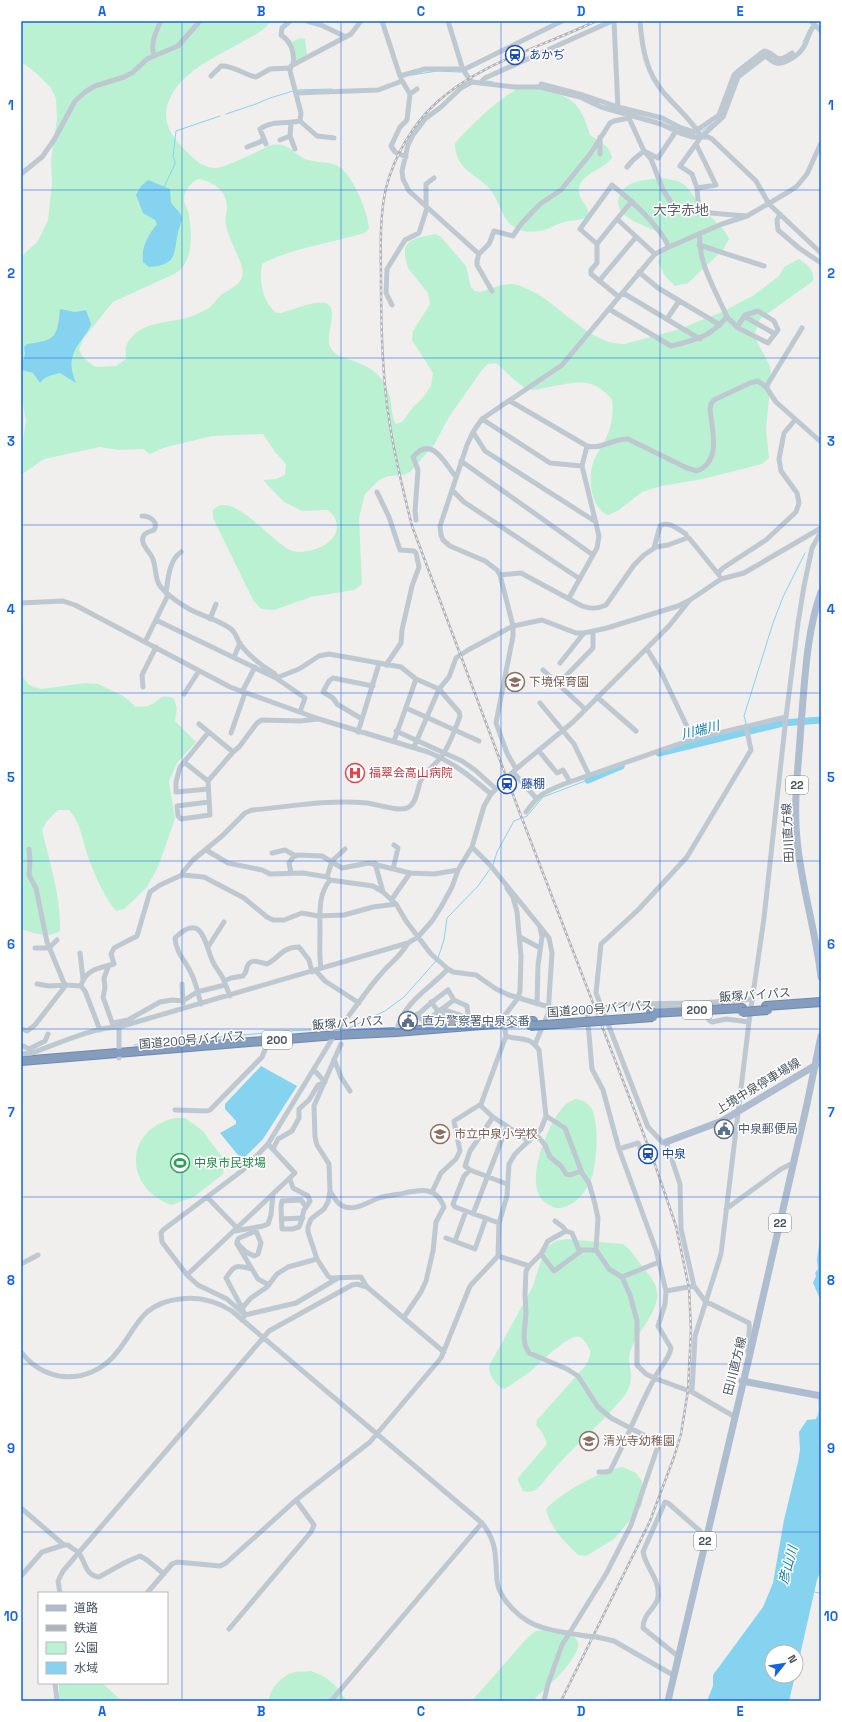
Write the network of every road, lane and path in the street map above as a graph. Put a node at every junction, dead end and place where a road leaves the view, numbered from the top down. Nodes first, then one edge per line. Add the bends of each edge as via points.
1 (161, 21) edge
2 (200, 21) edge
3 (290, 21) edge
4 (307, 21) edge
5 (361, 21) edge
6 (382, 21) edge
7 (448, 21) edge
8 (562, 21) edge
9 (613, 21) edge
10 (640, 21) edge
11 (813, 23) edge
12 (821, 31) edge
13 (346, 37) junction
14 (792, 53) dead end
15 (154, 55) junction
16 (788, 58) junction
17 (292, 66) junction
18 (463, 70) junction
19 (211, 76) dead end
20 (401, 79) junction
21 (472, 82) junction
22 (480, 83) junction
23 (417, 89) dead end
24 (296, 93) junction
25 (410, 94) junction
26 (618, 109) junction
27 (628, 116) junction
28 (300, 121) junction
29 (291, 124) junction
30 (676, 131) junction
31 (697, 131) junction
32 (290, 136) junction
33 (600, 136) junction
34 (701, 137) junction
35 (334, 138) dead end
36 (280, 140) dead end
37 (821, 143) edge
38 (696, 144) junction
39 (247, 148) dead end
40 (295, 149) dead end
41 (644, 151) junction
42 (600, 154) dead end
43 (406, 157) junction
44 (627, 167) dead end
45 (21, 174) edge
46 (434, 178) dead end
47 (697, 188) junction
48 (632, 201) junction
49 (769, 204) junction
50 (426, 207) junction
51 (699, 212) junction
52 (780, 214) junction
53 (747, 216) junction
54 (617, 219) junction
55 (700, 233) junction
56 (636, 237) junction
57 (597, 244) junction
58 (699, 245) junction
59 (669, 247) junction
60 (821, 253) edge
61 (479, 254) junction
62 (655, 254) junction
63 (821, 263) edge
64 (764, 266) dead end
65 (639, 272) junction
66 (599, 281) junction
67 (492, 291) dead end
68 (621, 295) junction
69 (679, 301) junction
70 (392, 305) dead end
71 (609, 309) junction
72 (744, 316) junction
73 (727, 317) junction
74 (667, 319) junction
75 (720, 325) junction
76 (737, 327) junction
77 (802, 328) dead end
78 (775, 334) junction
79 (700, 339) junction
80 (766, 387) junction
81 (510, 401) junction
82 (482, 419) junction
83 (795, 420) junction
84 (473, 432) junction
85 (821, 442) edge
86 (587, 446) junction
87 (461, 461) junction
88 (582, 466) junction
89 (456, 477) junction
90 (452, 490) junction
91 (377, 492) dead end
92 (142, 516) dead end
93 (416, 520) dead end
94 (596, 522) junction
95 (821, 528) edge
96 (821, 532) edge
97 (687, 538) junction
98 (654, 548) junction
99 (181, 552) dead end
100 (594, 555) junction
101 (718, 573) junction
102 (500, 576) junction
103 (580, 579) junction
104 (721, 579) junction
105 (821, 592) edge
106 (167, 594) junction
107 (569, 598) junction
108 (690, 600) junction
109 (21, 603) edge
110 (216, 604) dead end
111 (210, 619) junction
112 (156, 620) junction
113 (513, 626) junction
114 (593, 631) junction
115 (584, 633) junction
116 (145, 642) junction
117 (240, 643) junction
118 (156, 647) junction
119 (647, 649) junction
120 (234, 657) junction
121 (560, 663) dead end
122 (379, 664) junction
123 (386, 665) junction
124 (255, 667) junction
125 (543, 670) dead end
126 (199, 671) junction
127 (276, 678) junction
128 (416, 679) junction
129 (558, 684) junction
130 (373, 686) junction
131 (143, 687) dead end
132 (439, 689) junction
133 (244, 692) junction
134 (184, 694) dead end
135 (597, 697) junction
136 (540, 703) dead end
137 (406, 708) junction
138 (585, 709) junction
139 (300, 712) junction
140 (427, 717) junction
141 (786, 717) junction
142 (319, 719) junction
143 (362, 719) junction
144 (199, 724) dead end
145 (746, 726) junction
146 (455, 730) junction
147 (396, 731) junction
148 (563, 731) junction
149 (636, 731) dead end
150 (358, 732) junction
151 (208, 733) junction
152 (231, 733) dead end
153 (693, 739) junction
154 (417, 740) junction
155 (394, 741) junction
156 (479, 742) dead end
157 (414, 747) junction
158 (539, 751) junction
159 (233, 752) junction
160 (442, 754) junction
161 (184, 762) junction
162 (515, 771) junction
163 (589, 775) junction
164 (208, 781) junction
165 (570, 782) junction
166 (208, 789) junction
167 (496, 789) junction
168 (491, 794) junction
169 (536, 798) junction
170 (209, 802) junction
171 (526, 812) dead end
172 (394, 846) dead end
173 (472, 847) junction
174 (29, 849) dead end
175 (345, 849) dead end
176 (206, 850) junction
177 (272, 853) dead end
178 (296, 856) junction
179 (332, 861) junction
180 (375, 863) junction
181 (393, 869) junction
182 (458, 870) junction
183 (410, 873) junction
184 (291, 874) junction
185 (182, 875) junction
186 (329, 879) junction
187 (507, 888) junction
188 (384, 892) junction
189 (392, 899) junction
190 (396, 904) junction
191 (318, 916) junction
192 (224, 922) dead end
193 (540, 927) junction
194 (418, 937) junction
195 (520, 937) junction
196 (57, 940) dead end
197 (408, 943) junction
198 (208, 947) junction
199 (35, 948) dead end
200 (49, 948) junction
201 (540, 948) junction
202 (80, 953) dead end
203 (109, 965) junction
204 (321, 968) junction
205 (448, 970) junction
206 (313, 971) junction
207 (821, 977) edge
208 (83, 979) junction
209 (225, 983) junction
210 (36, 984) dead end
211 (182, 984) dead end
212 (66, 985) junction
213 (82, 986) junction
214 (197, 992) junction
215 (230, 996) junction
216 (518, 998) junction
217 (752, 999) junction
218 (454, 1000) junction
219 (183, 1001) junction
220 (431, 1002) junction
221 (821, 1002) edge
222 (359, 1003) junction
223 (201, 1004) junction
224 (537, 1004) junction
225 (651, 1004) junction
226 (549, 1007) junction
227 (602, 1007) junction
228 (767, 1008) junction
229 (821, 1008) edge
230 (183, 1009) junction
231 (440, 1010) junction
232 (742, 1010) junction
233 (586, 1011) junction
234 (693, 1011) junction
235 (417, 1014) junction
236 (707, 1014) junction
237 (652, 1015) junction
238 (127, 1022) junction
239 (749, 1022) junction
240 (115, 1025) junction
241 (445, 1028) junction
242 (22, 1029) dead end
243 (505, 1029) junction
244 (100, 1030) junction
245 (404, 1031) junction
246 (396, 1032) junction
247 (48, 1034) dead end
248 (821, 1036) edge
249 (334, 1037) junction
250 (341, 1044) dead end
251 (535, 1044) junction
252 (21, 1045) edge
253 (267, 1045) junction
254 (31, 1051) junction
255 (21, 1054) edge
256 (119, 1056) junction
257 (334, 1059) junction
258 (21, 1061) edge
259 (816, 1065) junction
260 (21, 1066) edge
261 (314, 1070) junction
262 (325, 1082) junction
263 (350, 1091) dead end
264 (482, 1104) junction
265 (175, 1110) dead end
266 (738, 1112) junction
267 (546, 1116) junction
268 (493, 1117) junction
269 (507, 1126) junction
270 (536, 1134) junction
271 (529, 1141) junction
272 (666, 1142) junction
273 (268, 1144) junction
274 (272, 1149) junction
275 (619, 1149) junction
276 (643, 1154) dead end
277 (793, 1163) junction
278 (470, 1170) junction
279 (581, 1171) junction
280 (487, 1176) junction
281 (290, 1179) junction
282 (507, 1184) junction
283 (330, 1191) junction
284 (432, 1192) junction
285 (273, 1194) junction
286 (207, 1197) junction
287 (306, 1207) junction
288 (726, 1209) junction
289 (466, 1211) junction
290 (473, 1214) junction
291 (303, 1218) junction
292 (486, 1218) junction
293 (281, 1219) junction
294 (555, 1221) dead end
295 (499, 1223) junction
296 (257, 1229) junction
297 (235, 1230) junction
298 (566, 1231) junction
299 (446, 1238) dead end
300 (455, 1241) junction
301 (237, 1243) junction
302 (596, 1250) junction
303 (580, 1251) junction
304 (541, 1254) junction
305 (38, 1255) dead end
306 (498, 1256) junction
307 (318, 1259) junction
308 (659, 1262) junction
309 (21, 1264) edge
310 (529, 1266) junction
311 (252, 1269) junction
312 (188, 1274) junction
313 (339, 1277) junction
314 (622, 1277) junction
315 (269, 1285) junction
316 (694, 1286) junction
317 (367, 1287) junction
318 (666, 1291) junction
319 (705, 1301) junction
320 (242, 1308) junction
321 (244, 1317) junction
322 (404, 1318) junction
323 (262, 1338) junction
324 (21, 1352) edge
325 (444, 1352) junction
326 (749, 1358) junction
327 (654, 1378) junction
328 (744, 1382) junction
329 (692, 1392) junction
330 (821, 1396) edge
331 (734, 1417) junction
332 (630, 1428) junction
333 (376, 1434) junction
334 (599, 1472) dead end
335 (296, 1500) junction
336 (21, 1508) edge
337 (482, 1523) junction
338 (700, 1530) dead end
339 (64, 1545) junction
340 (79, 1553) junction
341 (164, 1574) junction
342 (21, 1576) edge
343 (60, 1592) edge
344 (148, 1592) edge
345 (229, 1629) dead end
346 (569, 1633) junction
347 (679, 1657) junction
348 (673, 1676) junction
349 (55, 1684) edge
350 (57, 1701) edge
351 (331, 1701) edge
352 (544, 1701) edge
353 (668, 1701) edge

1 - 15 street via 153,44
2 - 15 street via 182,43
3 - 17 street via 282,28 281,35 294,51
4 - 13 street
5 - 13 street via 354,32
6 - 20 street
7 - 18 street
8 - 18 street
9 - 22 street via 484,78
9 - 26 street
10 - 31 street via 643,50 654,80
11 - 12 street
11 - 16 street via 802,49
13 - 17 street
14 - 16 street
15 - 45 street via 132,74 95,86 85,92 75,101 42,157
16 - 31 street via 776,59 768,52 764,52 737,72 719,115
16 - 34 street via 784,63 776,63 765,56 739,75 723,117
17 - 19 street via 270,69 256,77 225,65
17 - 24 street
18 - 20 street via 425,70
18 - 21 street
20 - 24 street via 378,90
20 - 25 street
21 - 22 street
21 - 43 street via 461,88 425,119 413,135
22 - 26 street via 514,87 540,86 601,107
23 - 25 street
24 - 28 street via 301,113
25 - 43 street via 407,120 400,127 392,146 395,152
26 - 27 street
26 - 31 street via 662,118 681,128
27 - 30 street via 661,124
27 - 33 street via 610,123
27 - 41 street
28 - 29 street
28 - 35 street via 317,136
29 - 32 street
29 - 39 street via 270,124 262,127 260,129 265,141
30 - 34 street
30 - 41 street via 658,158
31 - 34 street
32 - 36 street
32 - 40 street
33 - 42 street
33 - 61 street via 591,153 561,190 540,204 513,236 494,231 489,244
34 - 38 street
34 - 49 street via 712,139 756,181
37 - 49 street via 803,180
38 - 47 street via 680,166 692,174
38 - 47 street via 716,185
41 - 44 street
41 - 51 street via 651,159 663,190 675,208
43 - 50 street via 402,171 406,186
46 - 50 street via 426,184
47 - 51 street
48 - 54 street
48 - 57 street via 612,185 580,229
48 - 59 street via 665,238
49 - 52 street
49 - 53 street
50 - 61 street
50 - 70 street via 419,233 405,240 387,269 386,293
51 - 53 street
52 - 60 street
52 - 63 street via 777,220 778,230
53 - 55 street
54 - 56 street
54 - 57 street
55 - 58 street
55 - 59 street
56 - 62 street
56 - 66 street
57 - 66 street via 597,263 591,274
58 - 64 street
58 - 73 street via 701,258
59 - 62 street
61 - 67 street via 477,265
62 - 65 street
65 - 68 street
65 - 69 street
66 - 68 street
68 - 71 street
68 - 74 street
69 - 74 street
69 - 75 street
71 - 79 street via 671,346
71 - 81 street via 562,365
72 - 76 street
72 - 78 street
72 - 78 street via 758,310 774,321 778,330
73 - 75 street
73 - 76 street
74 - 79 street
75 - 79 street
76 - 78 street via 768,344
77 - 80 street
80 - 83 street via 776,402
80 - 86 street via 758,381 750,383 714,400 710,409 714,453 709,463 697,471 628,438 621,438 599,447
81 - 82 street
81 - 86 street
82 - 84 street
82 - 88 street via 550,463
83 - 85 street
83 - 101 street via 784,433 779,459 781,471 797,493 799,503 796,512 766,540
84 - 87 street
84 - 94 street via 485,451
86 - 88 street
87 - 89 street
87 - 100 street
88 - 94 street
89 - 90 street
89 - 93 street via 432,449 426,448 418,452 414,457 418,470
90 - 102 street via 440,526 443,540 450,546 493,566
90 - 103 street via 464,502
91 - 123 street via 400,550 414,551 419,567 412,586 401,643
92 - 106 street via 148,516 155,524 156,528 147,532 143,540 152,558 156,580
94 - 100 street via 599,536
95 - 104 street via 744,573
96 - 141 street via 812,548 804,586
97 - 98 street via 668,546
97 - 98 street via 686,534 679,530 662,524
97 - 101 street
98 - 107 street via 634,565 606,605 590,608
99 - 106 street via 171,567
100 - 103 street
101 - 104 street
102 - 107 street via 520,572
102 - 113 street
103 - 107 street
104 - 108 street
105 - 207 main road, 田川直方線 / 22 via 811,633 804,681 796,809 801,870
106 - 111 street
106 - 112 street
108 - 114 street via 678,606
108 - 119 street
109 - 116 street via 63,601 91,612
110 - 111 street
111 - 117 street via 230,628
112 - 116 street
112 - 120 street
113 - 115 street via 542,620 576,633
113 - 132 street via 456,658 449,677
113 - 162 street via 496,723
114 - 115 street
114 - 129 street via 592,648
115 - 121 street
116 - 118 street
117 - 120 street
117 - 127 street via 258,664 275,674
118 - 126 street
118 - 131 street via 142,675
119 - 135 street
119 - 153 street
120 - 124 street
122 - 123 street
122 - 127 street via 330,654 319,656 299,669
122 - 130 street
123 - 128 street via 401,667
124 - 127 street
124 - 133 street
125 - 129 street
126 - 133 street
126 - 134 street
127 - 139 street via 306,698
128 - 132 street
128 - 137 street
129 - 138 street
130 - 143 street
130 - 143 street via 334,678 329,681 323,692
132 - 140 street
132 - 146 street via 459,712
133 - 139 street
133 - 152 street
135 - 138 street
135 - 149 street
136 - 148 street
137 - 140 street
137 - 147 street
138 - 148 street
139 - 142 street
140 - 146 street
140 - 154 street
141 - 145 street
141 - 217 street via 764,918
142 - 150 street
142 - 159 street via 300,722 262,720
143 - 150 street
144 - 151 street
145 - 153 street
145 - 227 street via 752,750 687,857 638,910 601,944 596,993
146 - 156 street
146 - 160 street
147 - 154 street
147 - 155 street
148 - 158 street
148 - 163 street via 574,744
150 - 155 street
151 - 159 street
151 - 161 street
153 - 163 street
154 - 157 street
154 - 160 street
155 - 157 street
157 - 160 street
158 - 162 street
158 - 165 street via 557,773 563,770
159 - 164 street
160 - 167 street via 475,770
160 - 168 street
160 - 176 street via 425,774 413,802 406,809 345,802 252,810 245,813
161 - 164 street
161 - 166 street via 176,782 176,792
162 - 167 street
162 - 169 street
163 - 165 street
164 - 166 street
165 - 169 street
166 - 170 street
167 - 168 street
168 - 173 street via 484,806
169 - 171 street
170 - 170 street via 210,815 181,819 178,816 176,806
172 - 181 street via 398,848
173 - 182 street
173 - 187 street
174 - 200 street via 29,875 36,888
175 - 179 street
176 - 184 street via 228,863 270,874
176 - 185 street via 193,860
177 - 178 street via 285,850
178 - 179 street via 322,856
178 - 184 street via 289,863
179 - 180 street via 345,869
179 - 186 street
180 - 181 street
180 - 188 street
181 - 183 street
182 - 183 street via 434,874
182 - 194 street via 441,907
183 - 189 street
184 - 186 street via 303,872
185 - 191 street via 204,877 244,898 273,920 284,920 302,914
185 - 203 street via 150,892 137,936 114,948 111,954 114,964
186 - 188 street via 373,886
186 - 191 street via 321,896
187 - 193 street
187 - 195 street via 517,912
188 - 189 street
189 - 190 street
190 - 191 street via 344,915
190 - 194 street
191 - 204 street
192 - 198 street
193 - 201 street
193 - 226 street via 549,938 552,952
194 - 197 street
194 - 205 street
195 - 201 street
195 - 216 street
196 - 200 street
197 - 204 street
197 - 222 street
198 - 209 street
198 - 214 street via 204,936 196,929 189,929 175,938 178,953 192,974
199 - 200 street
200 - 212 street
201 - 224 street
202 - 208 street
203 - 208 street via 90,971
203 - 240 street via 104,978 105,988 102,997
204 - 206 street
205 - 216 street via 476,975 496,989
205 - 246 street via 416,997 401,1016
206 - 209 street via 299,947 294,947 286,949 267,964 251,962 243,976 231,978
206 - 215 street
206 - 222 street
208 - 213 street
209 - 214 street
209 - 215 street
210 - 212 street
211 - 219 street
212 - 213 street
212 - 242 street via 35,1025 27,1031
213 - 244 street
214 - 219 street
214 - 223 street
215 - 223 street
216 - 224 street
216 - 243 street via 507,1011
217 - 225 street
217 - 239 street
218 - 220 street via 448,990
218 - 231 street
218 - 231 street via 467,1006 466,1017
219 - 230 street
219 - 238 street via 160,1002
220 - 231 street
220 - 235 street
221 - 228 highway, 飯塚バイパス / 200
222 - 249 street
223 - 230 street
224 - 226 street
225 - 227 street
225 - 234 street via 655,1007 687,1008
226 - 233 street
226 - 251 street
227 - 233 street
227 - 272 street via 648,1127 653,1135 663,1143
228 - 229 highway, 国道200号バイパス / 200
228 - 232 highway, 国道200号バイパス / 200, bridge
230 - 238 street
231 - 235 street via 424,1022
231 - 241 street
232 - 234 highway, 飯塚バイパス / 200
232 - 236 highway, 国道200号バイパス / 200
233 - 275 street via 592,1069 603,1090
234 - 237 highway, 飯塚バイパス / 200
235 - 245 street
236 - 237 highway, 国道200号バイパス / 200
236 - 239 street via 712,1022 726,1019
237 - 243 highway, 国道200号バイパス / 200, bridge via 532,1024
238 - 240 street
239 - 266 street
240 - 244 street
240 - 256 street
241 - 243 highway, 飯塚バイパス / 200
241 - 245 highway, 飯塚バイパス / 200
243 - 249 highway, 国道200号バイパス / 200
243 - 251 street
243 - 264 street
244 - 254 street
245 - 246 highway, 飯塚バイパス / 200
246 - 249 highway, 飯塚バイパス / 200
247 - 254 street via 45,1041
248 - 259 main road, 田川直方線 / 22
249 - 253 highway, 国道200号バイパス / 200
249 - 256 highway, 飯塚バイパス / 200
249 - 261 street
250 - 257 street
251 - 267 street via 541,1054
252 - 254 street
253 - 256 highway, 国道200号バイパス / 200
253 - 265 street via 262,1057 210,1110
254 - 255 street
256 - 258 highway, 飯塚バイパス / 200
256 - 260 highway, 国道200号バイパス / 200
257 - 262 street
257 - 263 street
259 - 266 main road, 上境中泉停車場線
259 - 277 main road, 田川直方線 / 22
261 - 262 street
261 - 273 street
262 - 274 street via 318,1085 309,1100 299,1109 299,1118 292,1131 278,1139
262 - 283 street via 314,1106 315,1137 329,1164
264 - 268 street
264 - 284 street via 454,1120 460,1151 456,1159 441,1173
266 - 272 main road, 上境中泉停車場線 via 722,1121
266 - 288 street
267 - 270 street via 541,1130
267 - 279 street via 566,1128
268 - 269 street
268 - 278 street via 470,1151 465,1166
269 - 271 street
269 - 280 street
270 - 271 street
270 - 279 street via 550,1157 566,1174
271 - 282 street via 515,1154 509,1164
272 - 316 street via 680,1184 681,1229
273 - 274 street
273 - 286 street via 243,1170
274 - 281 street via 295,1174
275 - 276 street via 638,1143
275 - 308 street
277 - 288 street
277 - 326 main road, 田川直方線 / 22
278 - 280 street
278 - 289 street via 464,1176 453,1204
279 - 302 street via 589,1183 598,1218
280 - 282 street
280 - 290 street
281 - 285 street
281 - 287 street via 293,1188 310,1198
282 - 295 street via 507,1196
283 - 284 street via 341,1206 348,1208 419,1190
283 - 307 street via 324,1209 311,1219 308,1227
284 - 322 street via 444,1208 436,1222 426,1281
285 - 296 street via 268,1224
285 - 297 street
286 - 297 street
286 - 312 street via 161,1233 162,1242
287 - 291 street
287 - 293 street via 301,1200 282,1201
288 - 319 street via 721,1254
289 - 290 street
289 - 300 street
290 - 292 street
291 - 293 street
291 - 293 street via 299,1227 292,1229 282,1229
292 - 295 street
292 - 300 street via 475,1249
294 - 298 street
295 - 306 street
296 - 297 street
296 - 301 street via 239,1238
296 - 301 street via 261,1243 258,1254 249,1254
297 - 312 street
298 - 303 street via 572,1233
298 - 304 street via 548,1241
299 - 300 street
301 - 311 street
302 - 303 street
302 - 314 street via 609,1269
303 - 304 street via 554,1270
304 - 310 street
305 - 309 street
306 - 310 street
306 - 325 street via 470,1286
307 - 313 street via 328,1276
307 - 315 street via 288,1267 277,1274
308 - 314 street
308 - 318 street
310 - 332 street via 526,1271 525,1345 530,1353 578,1376 598,1407 611,1418
311 - 315 street via 258,1279
311 - 320 street via 236,1266 226,1278
312 - 321 street via 198,1285 227,1299
313 - 317 street via 361,1277
313 - 321 street via 296,1303
314 - 327 street via 637,1320 637,1365
315 - 320 street
316 - 318 street
316 - 319 street
317 - 322 street
317 - 323 street via 352,1285 275,1327
318 - 327 street via 658,1326 671,1348 670,1355
319 - 326 street via 749,1323 746,1351
319 - 329 street via 695,1336
320 - 321 street
321 - 323 street
321 - 324 street via 207,1299 190,1297 171,1300 146,1313 118,1352 106,1364 76,1376 66,1377 44,1371
322 - 325 street
323 - 333 street
323 - 340 street
325 - 333 street via 432,1370
326 - 328 main road, 田川直方線 / 22
327 - 329 street
327 - 332 street
328 - 330 main road
328 - 331 main road, 田川直方線 / 22
329 - 331 street
331 - 347 main road, 田川直方線 / 22
332 - 334 street via 610,1470
332 - 346 street via 659,1443 631,1525 606,1574
333 - 335 street via 370,1442
333 - 337 street
335 - 341 street via 226,1563 220,1566 177,1562
335 - 345 street via 314,1525 311,1532
336 - 339 street
337 - 346 street via 494,1544 497,1581 504,1601 520,1616 539,1627
337 - 351 street
338 - 347 street via 665,1502 643,1552 655,1577 658,1600 643,1620 643,1628
339 - 340 street
339 - 342 street via 42,1552
340 - 341 street via 87,1571 94,1576 99,1577 140,1556
340 - 343 street via 58,1581
341 - 344 street
346 - 348 street, bridge via 614,1641
346 - 352 street via 548,1684
347 - 348 main road, 田川直方線 / 22
348 - 353 main road, 田川直方線 / 22
349 - 350 street

